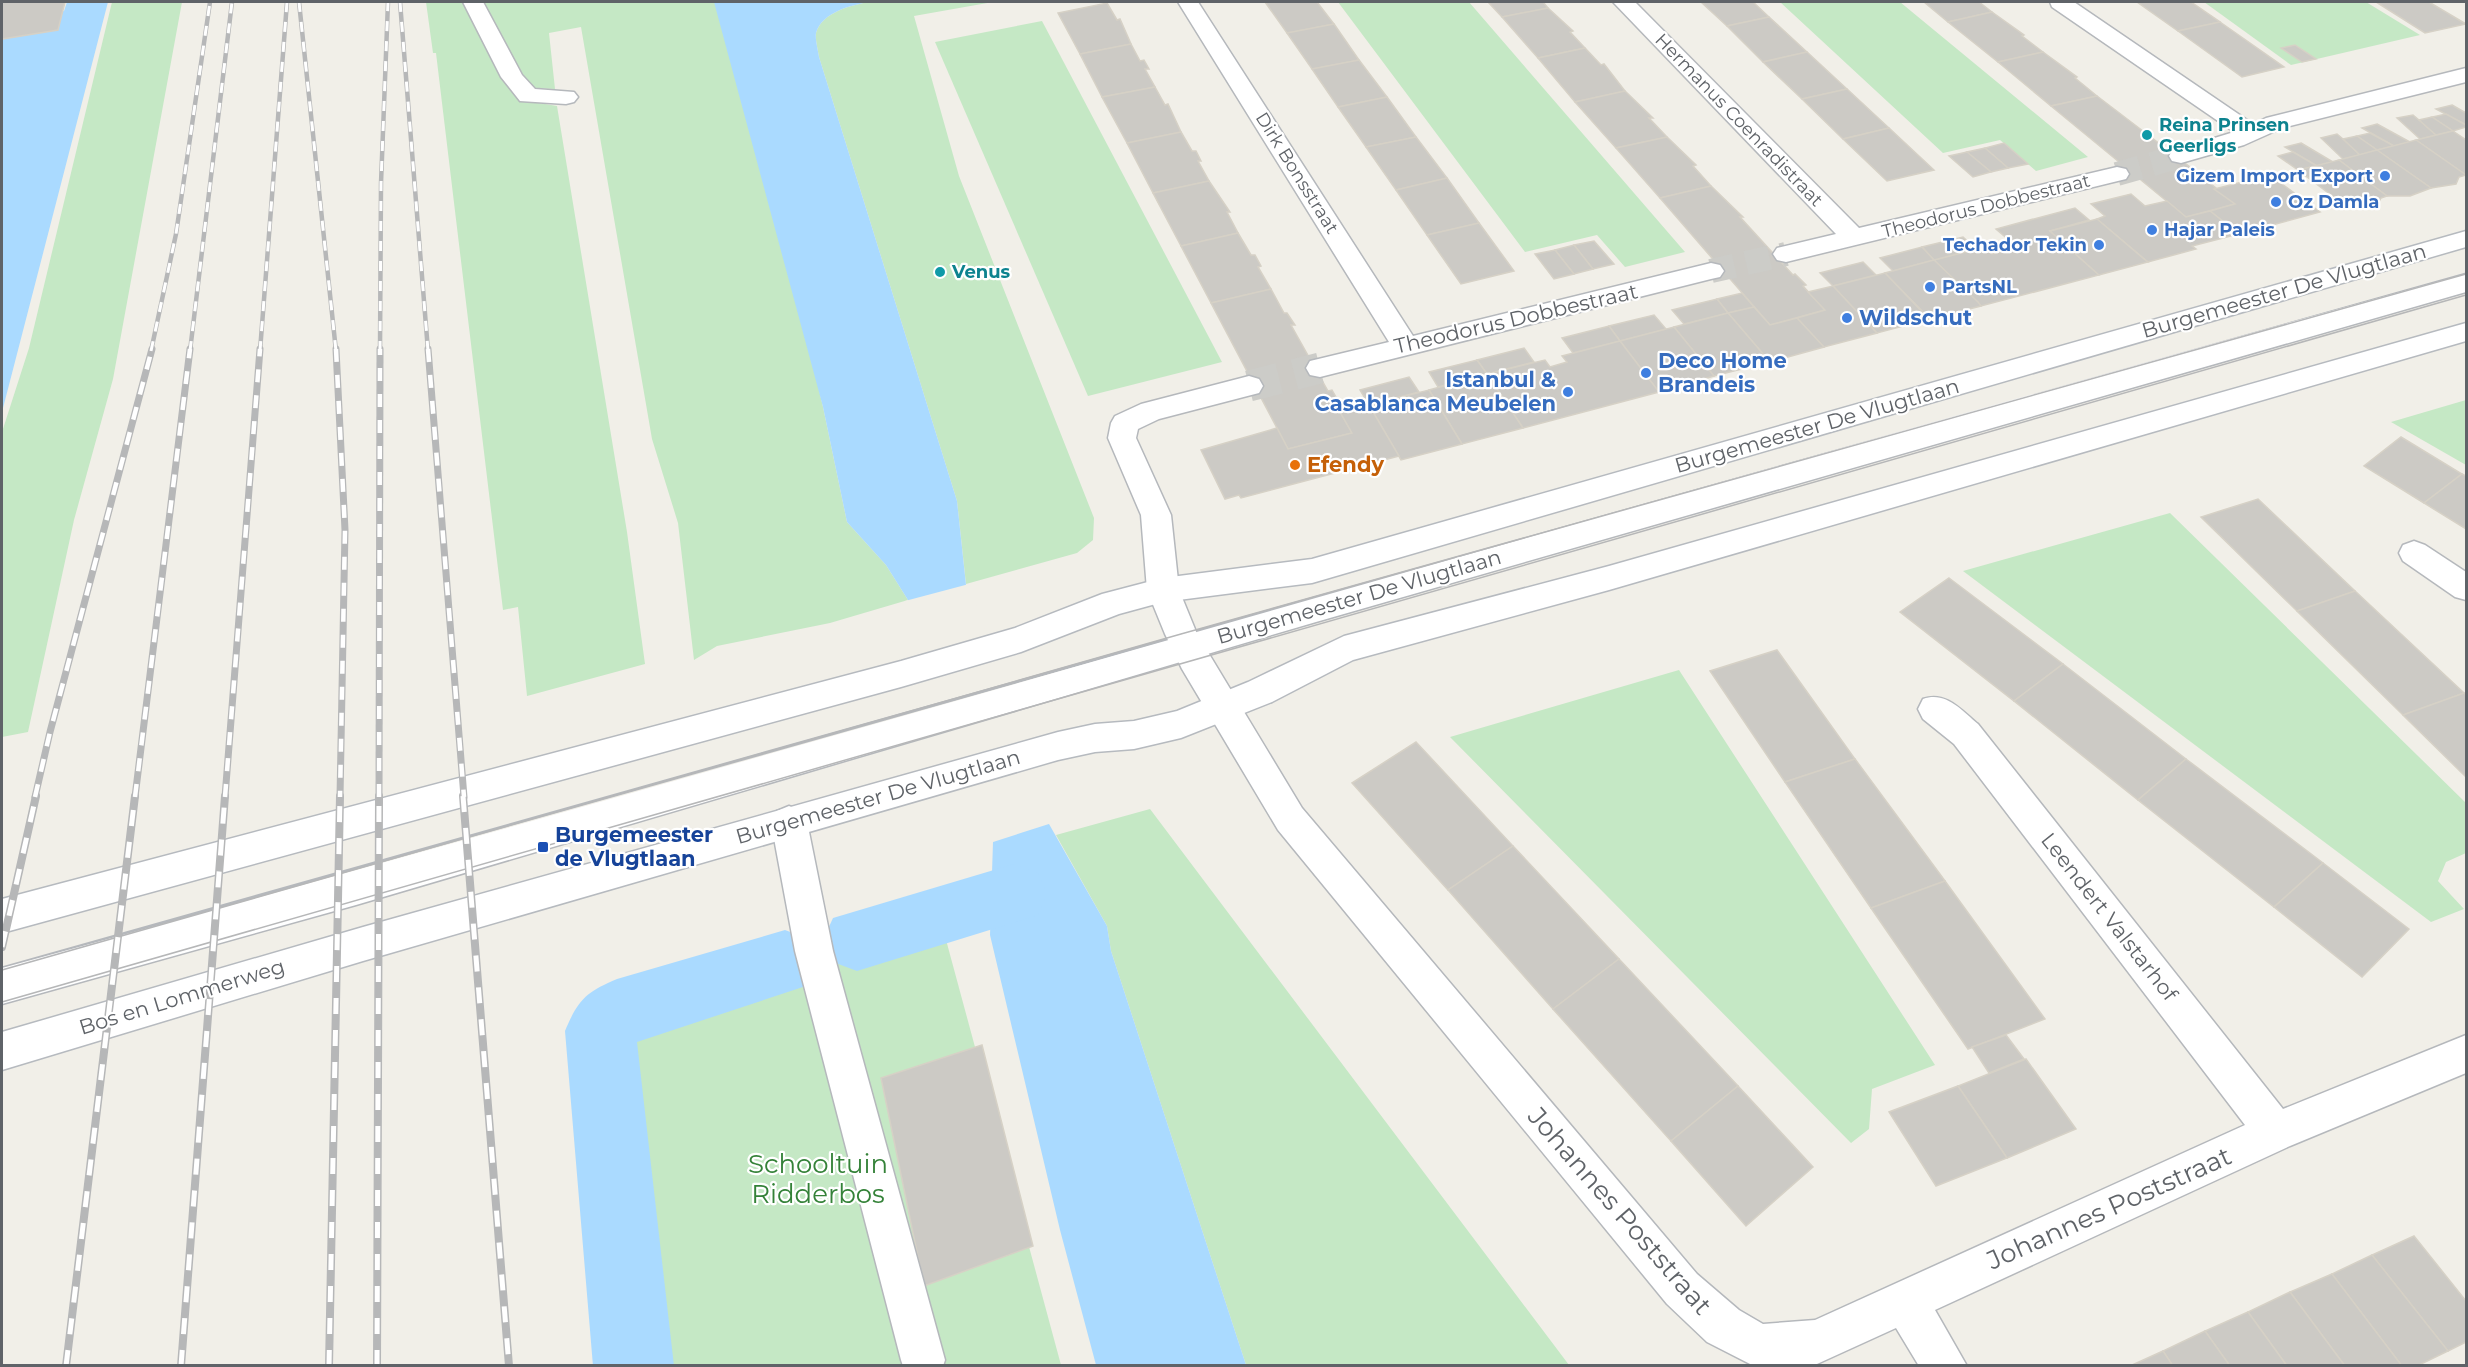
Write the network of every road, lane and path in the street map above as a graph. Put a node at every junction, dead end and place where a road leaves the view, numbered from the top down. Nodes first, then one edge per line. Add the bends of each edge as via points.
1 (473, 2) edge
2 (1188, 2) edge
3 (1623, 2) edge
4 (2060, 2) edge
5 (2466, 75) edge
6 (566, 97) dead end
7 (2250, 132) junction
8 (2181, 156) tunnel mouth
9 (2117, 174) tunnel mouth
10 (1854, 238) junction
11 (2466, 239) edge
12 (1786, 254) tunnel mouth
13 (1711, 271) tunnel mouth
14 (2466, 283) edge
15 (2466, 332) edge
16 (1405, 345) junction
17 (1320, 368) tunnel mouth
18 (1249, 386) tunnel mouth
19 (2414, 553) dead end
20 (2466, 588) edge
21 (1163, 590) junction
22 (1188, 647) junction
23 (1223, 709) junction
24 (1935, 709) dead end
25 (789, 822) junction
26 (2, 916) edge
27 (363, 944) joint
28 (2, 986) edge
29 (2, 1051) edge
30 (2466, 1053) edge
31 (2276, 1132) junction
32 (1904, 1300) junction
33 (923, 1360) dead end
34 (1945, 1365) edge

1 - 6 street via 512,77 528,96
2 - 16 street, Dirk Bonsstraat
3 - 10 street, Hermanus Coenradistraat
4 - 7 street
5 - 7 street
7 - 8 street
9 - 10 street, Theodorus Dobbestraat
10 - 12 street, Theodorus Dobbestraat
11 - 21 street, Burgemeester De Vlugtlaan via 1312,571
13 - 16 street, Theodorus Dobbestraat
14 - 22 street, Burgemeester De Vlugtlaan
15 - 23 street, Burgemeester De Vlugtlaan via 1608,578 1344,648
16 - 17 street, Theodorus Dobbestraat
18 - 21 street via 1151,411 1125,423 1122,438 1156,515
19 - 20 street
21 - 22 street, Burgemeester De Vlugtlaan
21 - 26 street, Burgemeester De Vlugtlaan via 1113,603 1021,639 901,674
22 - 23 street, Burgemeester De Vlugtlaan
22 - 28 street, Burgemeester De Vlugtlaan via 356,888
23 - 25 street, Burgemeester De Vlugtlaan via 1143,733 1058,746
23 - 32 street, Johannes Poststraat via 1290,819 1682,1289 1723,1326 1760,1346 1817,1342
24 - 31 street, Leendert Valstarhof via 1966,734
25 - 27 street, Burgemeester De Vlugtlaan
25 - 33 street via 814,951
27 - 29 street, Bos en Lommerweg
30 - 31 street, Johannes Poststraat
31 - 32 street, Johannes Poststraat
32 - 34 street

